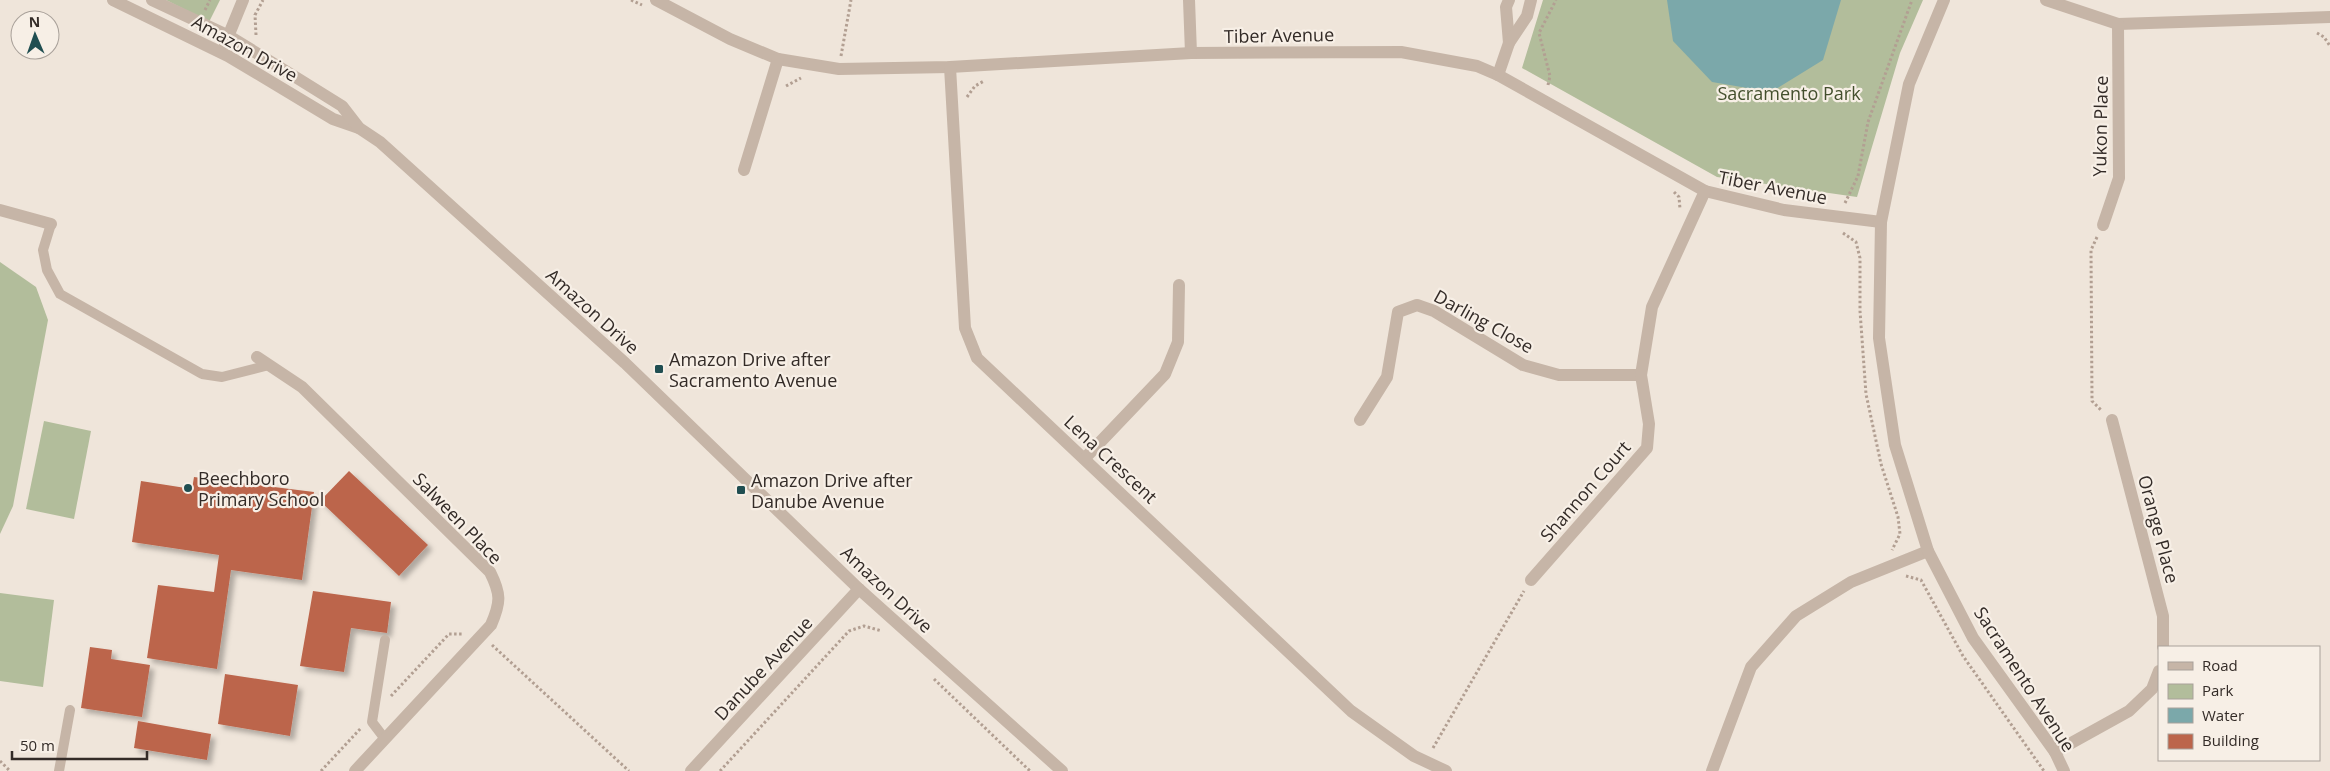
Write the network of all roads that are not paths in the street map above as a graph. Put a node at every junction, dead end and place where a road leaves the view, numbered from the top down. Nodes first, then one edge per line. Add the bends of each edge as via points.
1 (113, 0) edge
2 (152, 0) edge
3 (243, 0) edge
4 (1189, 0) edge
5 (1509, 0) edge
6 (1531, 0) edge
7 (1944, 0) edge
8 (2046, 0) edge
9 (652, 4) edge
10 (2330, 17) edge
11 (2118, 24) junction
12 (229, 36) junction
13 (1509, 43) junction
14 (221, 53) junction
15 (1191, 54) junction
16 (778, 59) junction
17 (950, 67) junction
18 (1498, 75) junction
19 (359, 128) junction
20 (744, 170) dead end
21 (1705, 191) junction
22 (0, 210) edge
23 (1881, 222) junction
24 (51, 224) joint
25 (2103, 225) road end
26 (1179, 285) dead end
27 (257, 357) dead end
28 (268, 365) junction
29 (1641, 375) junction
30 (1360, 420) dead end
31 (2112, 420) road end
32 (1085, 458) junction
33 (1928, 551) junction
34 (1531, 580) road end
35 (859, 589) junction
36 (385, 640) dead end
37 (2163, 646) edge
38 (2158, 674) edge
39 (70, 710) dead end
40 (385, 739) junction
41 (2055, 752) junction
42 (60, 771) edge
43 (355, 771) edge
44 (692, 771) edge
45 (1062, 771) edge
46 (1446, 771) edge
47 (1712, 771) edge
48 (2064, 771) edge

1 - 14 street, Amazon Drive
2 - 12 street, Amazon Drive
3 - 12 street
4 - 15 street
5 - 13 street via 1506,7
6 - 13 street via 1527,16
7 - 23 street, Sacramento Avenue via 1909,84
8 - 11 street
9 - 16 street, Tiber Avenue
10 - 11 street
11 - 25 street, Yukon Place via 2119,178
12 - 14 street
12 - 19 street, Amazon Drive via 342,106
13 - 18 street
14 - 19 street, Amazon Drive via 333,120
15 - 17 street, Tiber Avenue
15 - 18 street, Tiber Avenue via 1401,52 1477,66
16 - 17 street, Tiber Avenue via 839,69
16 - 20 street
17 - 32 street, Lena Crescent via 965,328 977,358
18 - 21 street, Tiber Avenue
19 - 35 street, Amazon Drive via 380,142 625,363
21 - 23 street, Tiber Avenue via 1784,210
21 - 29 street, Shannon Court via 1652,306
22 - 24 street
23 - 33 street, Sacramento Avenue via 1879,338 1895,445
24 - 28 lane via 43,250 47,270 60,294 202,374 222,378
26 - 32 street via 1178,342 1165,374
27 - 28 street, Salween Place
28 - 40 street, Salween Place via 302,387 490,572 498,587 500,605 491,626
29 - 30 street, Darling Close via 1559,375 1523,365 1434,311 1417,305 1398,312 1387,377
29 - 34 street, Shannon Court via 1649,424 1647,448
31 - 37 street, Orange Place via 2163,616
32 - 46 street, Lena Crescent via 1351,711 1414,756
33 - 41 street, Sacramento Avenue via 1973,638
33 - 47 street via 1851,582 1796,616 1751,667
35 - 44 street, Danube Avenue
35 - 45 street, Amazon Drive
36 - 40 lane via 372,722
38 - 41 street via 2152,689 2128,711
39 - 42 lane
40 - 43 street, Salween Place
41 - 48 street, Sacramento Avenue

